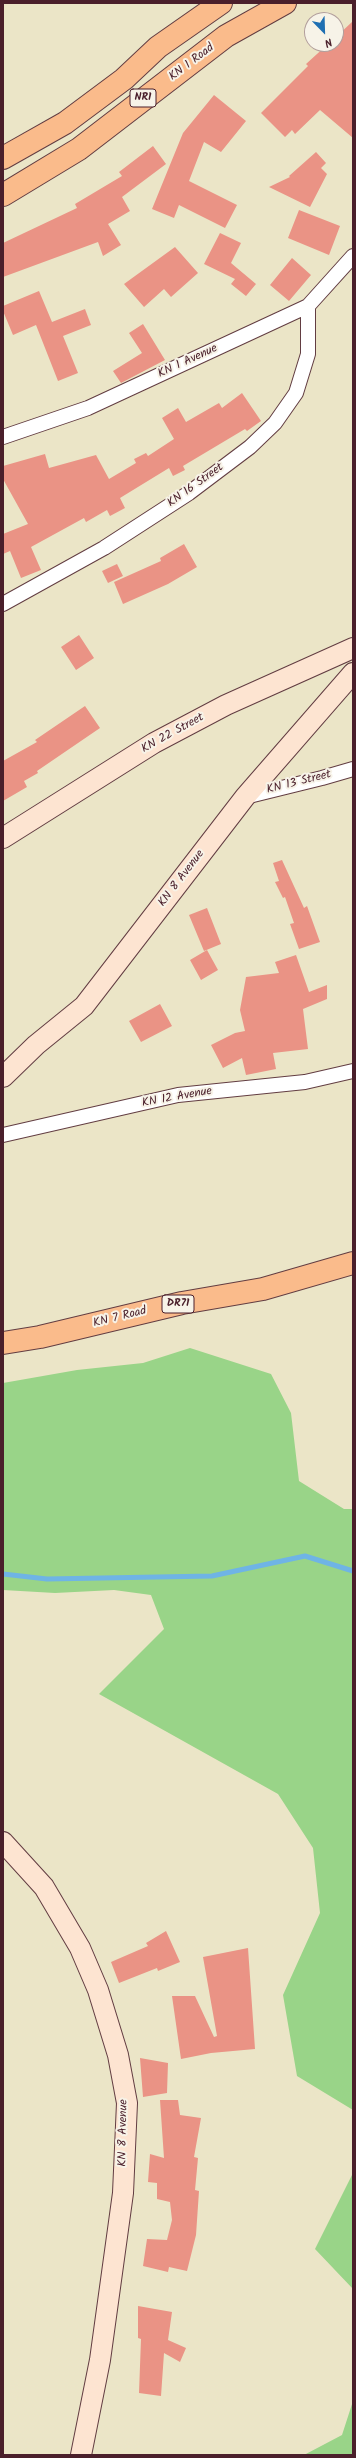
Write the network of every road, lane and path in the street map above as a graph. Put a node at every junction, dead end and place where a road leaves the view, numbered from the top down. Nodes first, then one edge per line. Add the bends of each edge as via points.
1 (221, 3) edge
2 (285, 3) edge
3 (158, 47) junction
4 (184, 69) junction
5 (3, 158) edge
6 (3, 195) edge
7 (353, 256) edge
8 (308, 306) junction
9 (3, 437) edge
10 (3, 604) edge
11 (353, 648) edge
12 (353, 673) edge
13 (353, 768) edge
14 (245, 797) junction
15 (3, 838) edge
16 (353, 1071) edge
17 (3, 1077) edge
18 (3, 1136) edge
19 (353, 1263) edge
20 (3, 1343) edge
21 (3, 1842) edge
22 (80, 2455) edge

1 - 3 main road, NR1
2 - 4 main road, KN 1 Road / NR1 via 226,36
3 - 4 main road
3 - 5 main road, NR1 via 124,79 66,123
4 - 6 main road, KN 1 Road / NR1 via 79,149
7 - 8 street, KN 1 Avenue
8 - 9 street, KN 1 Avenue via 88,408
8 - 10 street, KN 16 Street via 308,354 296,393 275,423 250,447 189,493 104,548
11 - 15 main road, KN 22 Street via 226,705 154,743
12 - 14 main road, KN 8 Avenue
13 - 14 street, KN 13 Street
14 - 17 main road, KN 8 Avenue via 84,1006 36,1045
16 - 18 street, KN 12 Avenue via 305,1082 178,1095
19 - 20 main road, KN 7 Road / DR71 via 263,1289 182,1303 40,1337
21 - 22 main road, KN 8 Avenue via 44,1886 80,1948 98,1990 114,2040 126,2103 123,2193 100,2360

